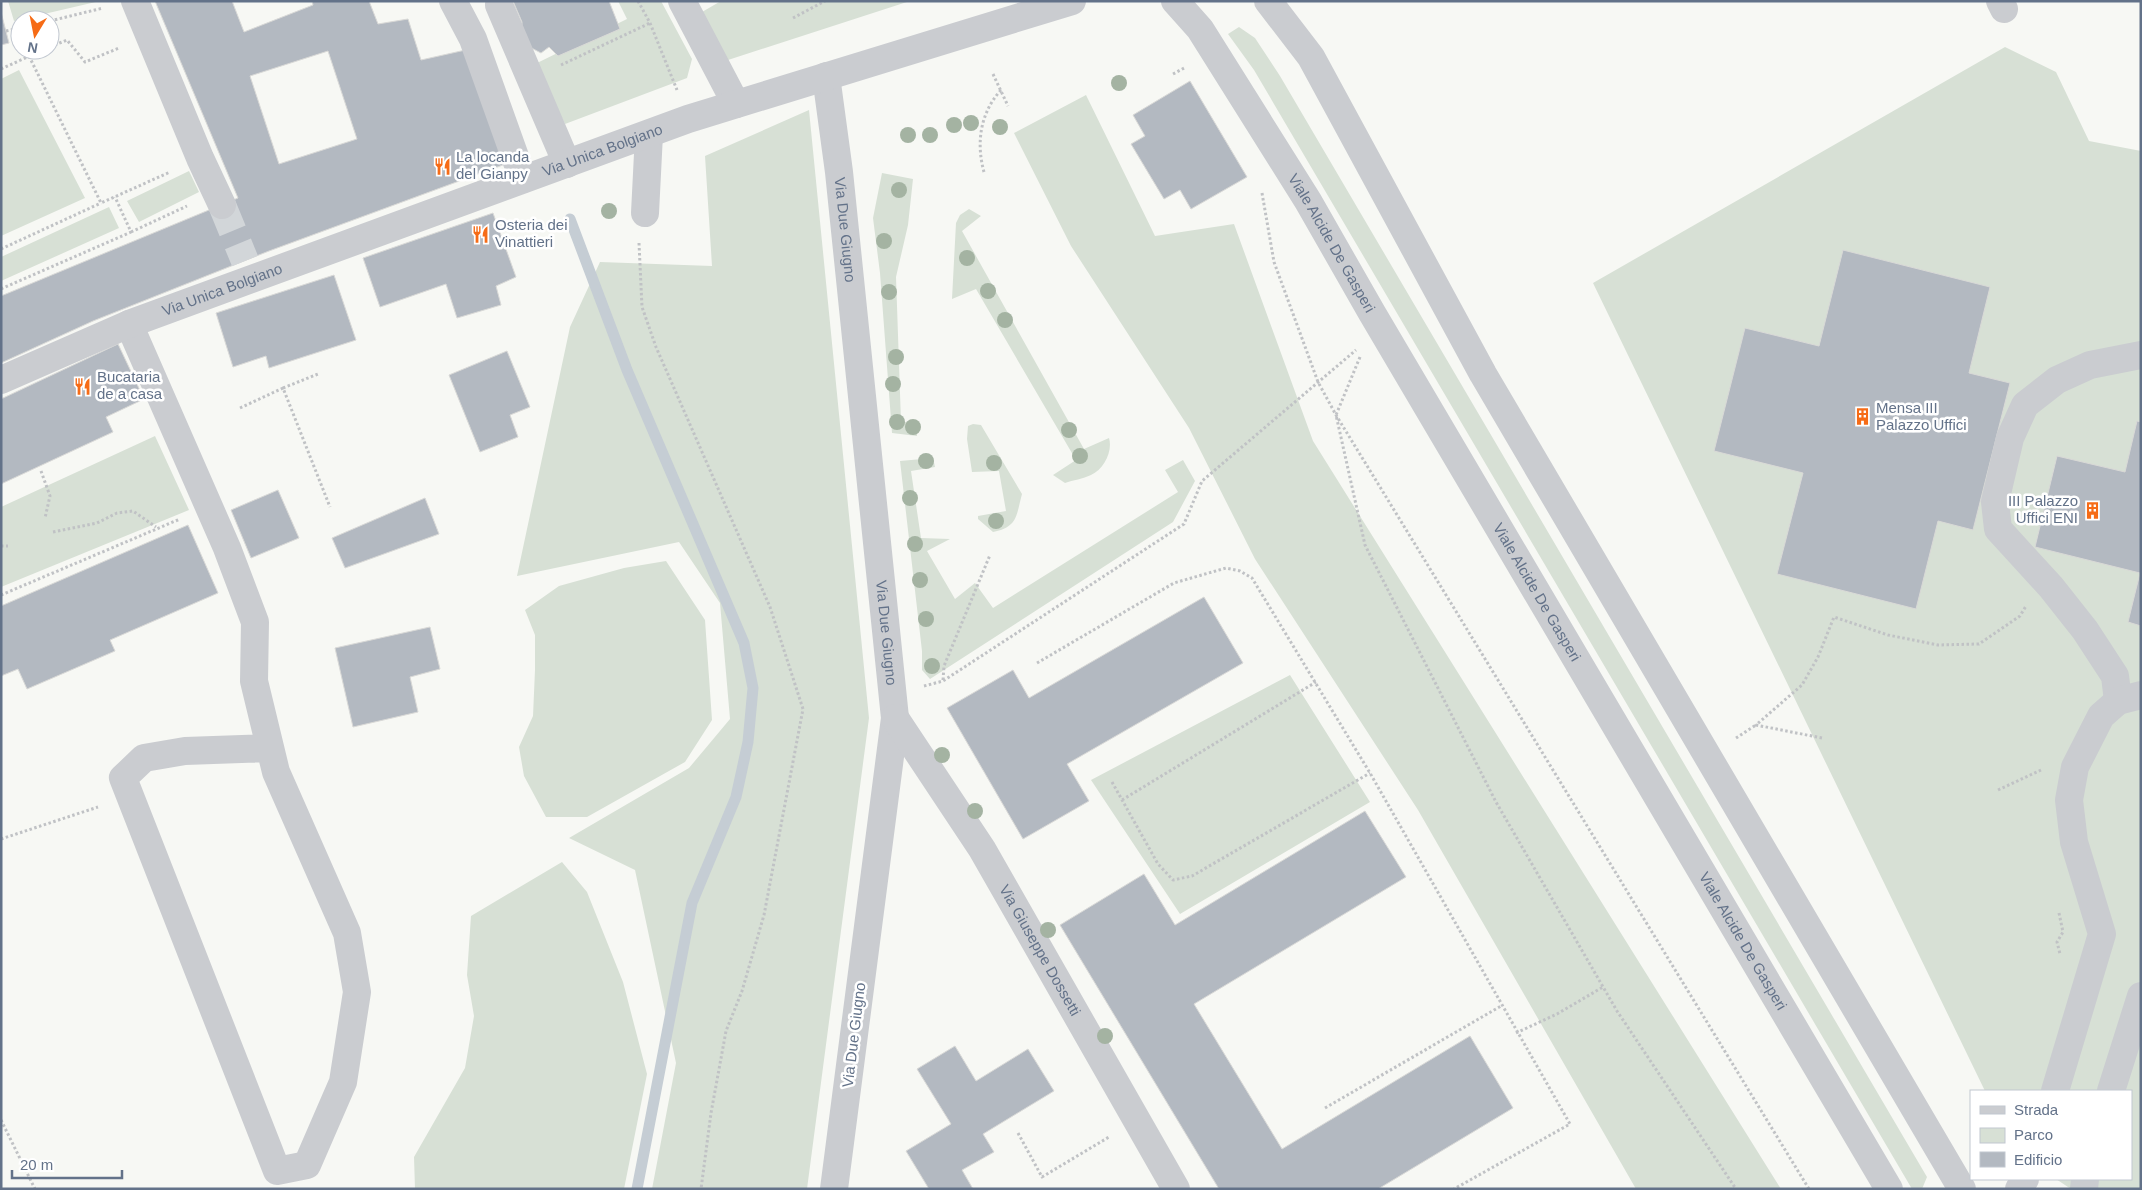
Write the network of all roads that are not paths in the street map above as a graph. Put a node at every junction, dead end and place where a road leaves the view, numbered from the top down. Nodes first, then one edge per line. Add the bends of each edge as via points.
1 (453, 1) edge
2 (682, 1) edge
3 (1072, 1) edge
4 (1174, 1) edge
5 (1268, 1) edge
6 (124, 4) edge
7 (499, 5) dead end
8 (826, 76) junction
9 (736, 104) junction
10 (649, 134) junction
11 (567, 164) junction
12 (523, 180) junction
13 (219, 198) tunnel mouth
14 (645, 213) road end
15 (129, 324) junction
16 (2141, 355) edge
17 (1, 380) edge
18 (2130, 698) edge
19 (895, 718) junction
20 (270, 748) junction
21 (2141, 996) edge
22 (2055, 1090) edge
23 (2111, 1090) edge
24 (275, 1180) edge
25 (834, 1189) edge
26 (1176, 1189) edge
27 (1889, 1189) edge
28 (1962, 1189) edge

1 - 12 street via 473,39
2 - 9 street
3 - 8 street, Via Unica Bolgiano
4 - 27 street, Viale Alcide De Gasperi via 1200,29 1308,201
5 - 28 street via 1311,57 1483,374
6 - 13 street via 151,36
7 - 11 street
8 - 9 street, Via Unica Bolgiano
8 - 19 street, Via Due Giugno via 839,172
9 - 10 street, Via Unica Bolgiano
10 - 11 street, Via Unica Bolgiano
10 - 14 street
11 - 12 street, Via Unica Bolgiano
12 - 15 street, Via Unica Bolgiano via 249,269
15 - 17 street, Via Unica Bolgiano
15 - 20 street via 210,507 255,622 254,681
16 - 18 street via 2090,365 2057,380 2025,405 2010,438 1995,502 1998,529 2085,630
18 - 22 street via 2101,716 2075,767 2069,800 2074,842 2102,934
19 - 25 street, Via Due Giugno
19 - 26 street, Via Giuseppe Dossetti via 982,849
20 - 24 street via 276,772 347,933 357,992 343,1082 307,1165
20 - 24 street via 186,751 144,758 123,778
21 - 23 street

